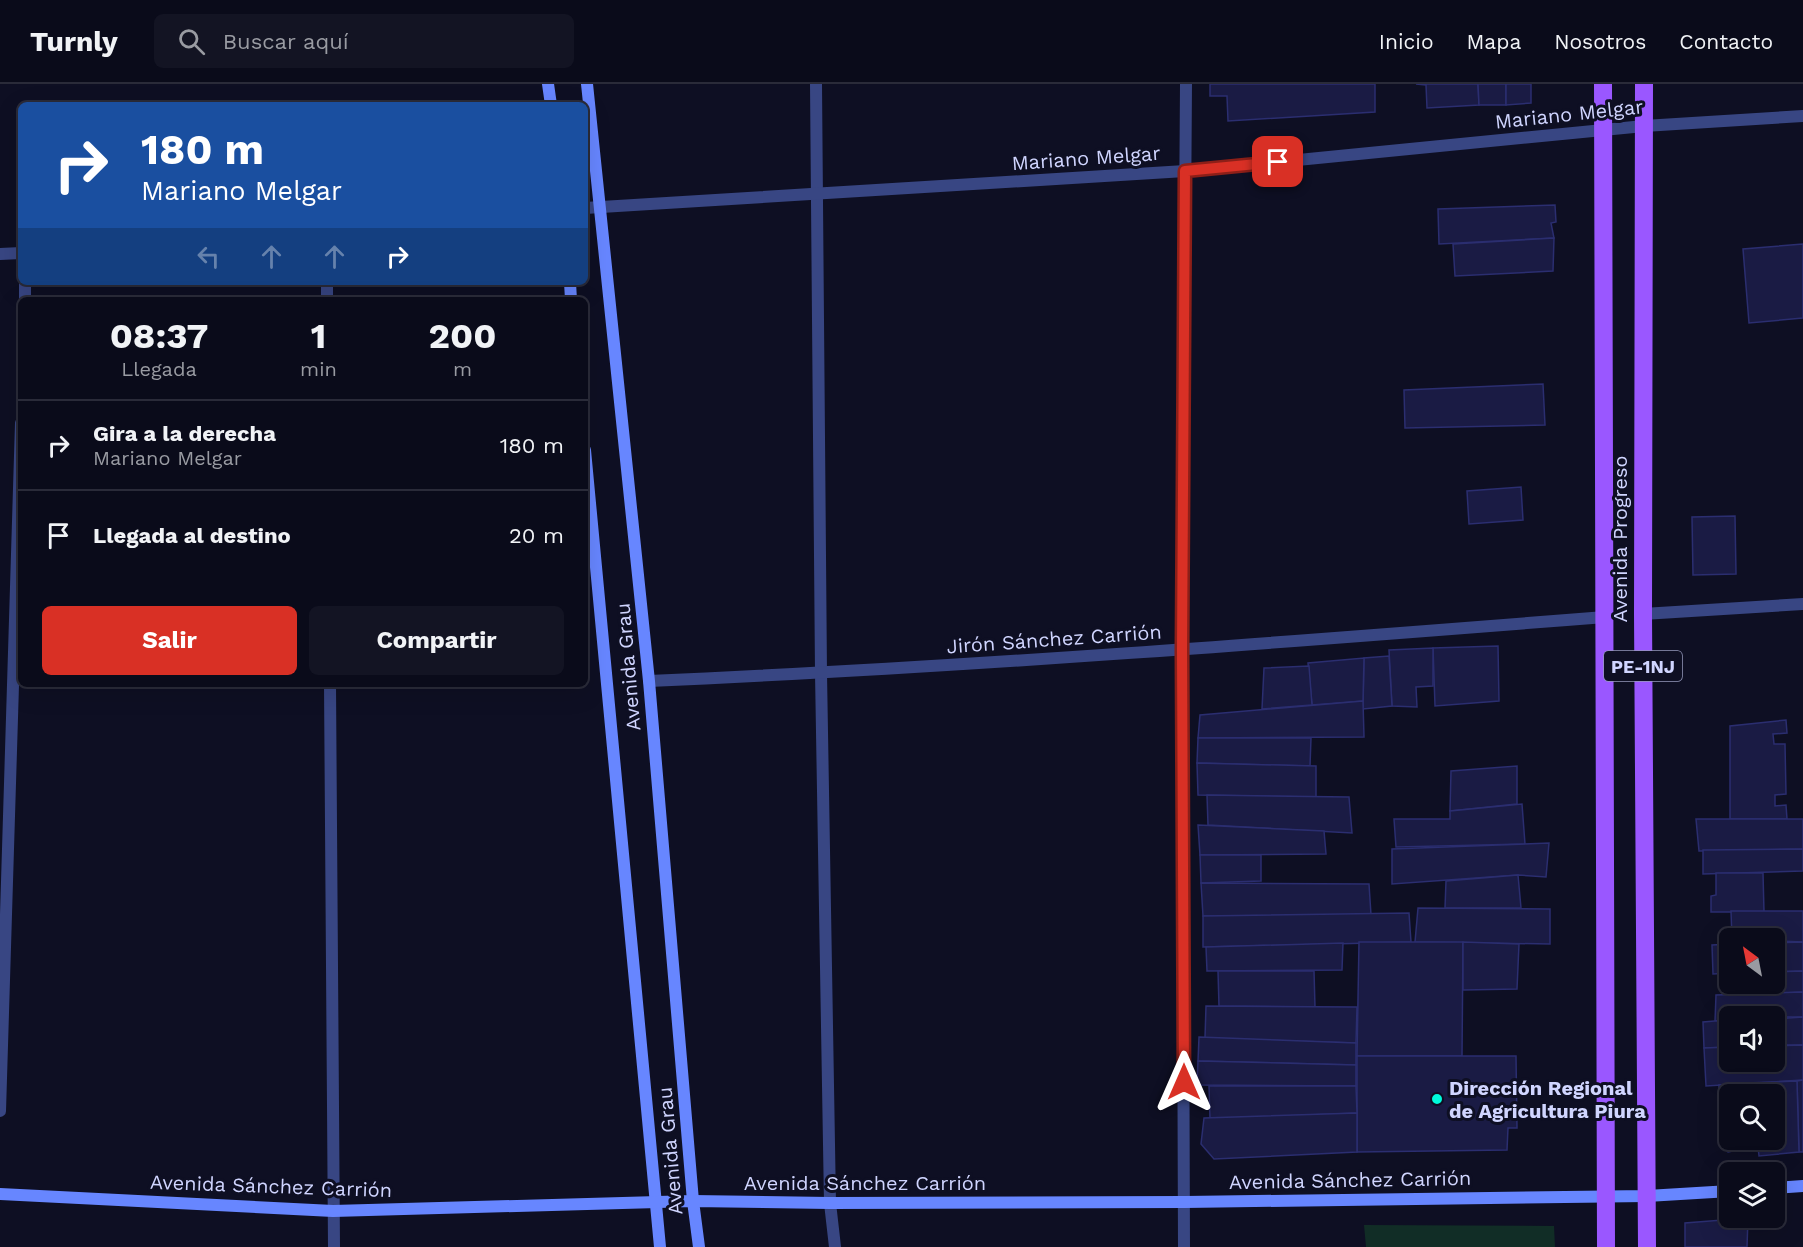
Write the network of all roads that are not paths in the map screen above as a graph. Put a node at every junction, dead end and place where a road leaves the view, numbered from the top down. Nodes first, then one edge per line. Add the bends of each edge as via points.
1 (548, 84) edge
2 (587, 84) edge
3 (816, 84) edge
4 (1186, 84) edge
5 (1604, 84) edge
6 (1644, 84) edge
7 (551, 102) edge
8 (1803, 116) edge
9 (1644, 126) junction
10 (1604, 130) junction
11 (1185, 171) junction
12 (818, 195) junction
13 (602, 207) junction
14 (588, 208) edge
15 (18, 253) edge
16 (0, 254) edge
17 (588, 483) edge
18 (18, 521) edge
19 (1803, 604) edge
20 (1643, 614) junction
21 (1605, 617) junction
22 (1182, 650) junction
23 (821, 673) junction
24 (650, 681) junction
25 (330, 687) edge
26 (0, 1111) edge
27 (1803, 1186) edge
28 (1785, 1187) edge
29 (1719, 1192) edge
30 (0, 1194) edge
31 (1606, 1194) junction
32 (1647, 1196) junction
33 (693, 1201) junction
34 (1185, 1202) junction
35 (654, 1203) junction
36 (830, 1203) junction
37 (333, 1211) junction
38 (334, 1247) edge
39 (660, 1247) edge
40 (699, 1247) edge
41 (835, 1247) edge
42 (1184, 1247) edge
43 (1606, 1247) edge
44 (1647, 1247) edge

1 - 7 street
2 - 13 street, Avenida Grau
3 - 12 street
4 - 11 street
5 - 10 main road, Avenida Progreso / PE-1NJ
6 - 9 main road, Avenida Progreso / PE-1NJ
8 - 9 street, Mariano Melgar
9 - 10 street, Mariano Melgar
9 - 20 main road, Avenida Progreso / PE-1NJ
10 - 11 street, Mariano Melgar
10 - 21 main road, Avenida Progreso / PE-1NJ
11 - 12 street, Mariano Melgar
11 - 22 street
12 - 13 street, Mariano Melgar
12 - 23 street
13 - 14 street, Mariano Melgar
13 - 24 street, Avenida Grau
15 - 16 street
17 - 35 street, Avenida Grau
18 - 26 street
19 - 20 street
20 - 32 main road, Avenida Progreso / PE-1NJ
21 - 22 street, Jirón Sánchez Carrión
21 - 31 main road, Avenida Progreso / PE-1NJ
22 - 23 street, Jirón Sánchez Carrión
22 - 34 street
23 - 24 street, Jirón Sánchez Carrión
23 - 36 street
24 - 33 street, Avenida Grau
25 - 37 street
27 - 28 street
29 - 32 street, Avenida Sánchez Carrión
30 - 37 street, Avenida Sánchez Carrión
31 - 32 street, Avenida Sánchez Carrión
31 - 34 street, Avenida Sánchez Carrión
31 - 43 main road, Avenida Progreso / PE-1NJ
32 - 44 main road, Avenida Progreso / PE-1NJ
33 - 35 street, Avenida Sánchez Carrión
33 - 36 street, Avenida Sánchez Carrión
33 - 40 street, Avenida Grau
34 - 36 street, Avenida Sánchez Carrión
34 - 42 street
35 - 37 street, Avenida Sánchez Carrión
35 - 39 street, Avenida Grau
36 - 41 street
37 - 38 street

